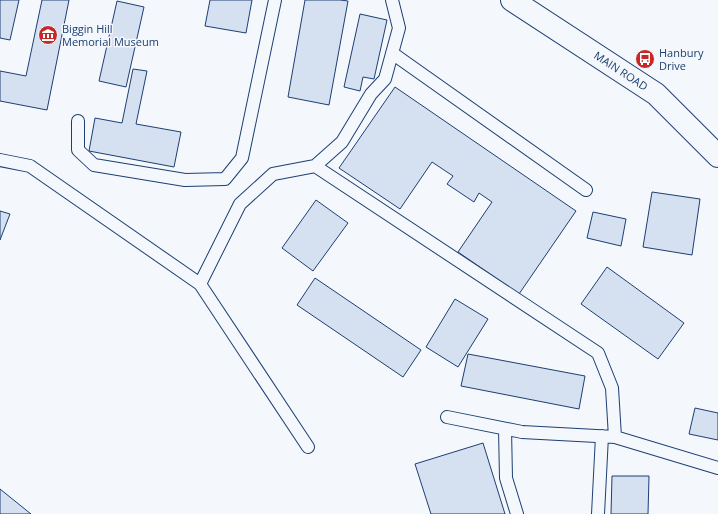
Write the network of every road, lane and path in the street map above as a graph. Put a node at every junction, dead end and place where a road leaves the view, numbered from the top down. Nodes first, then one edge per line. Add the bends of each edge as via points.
1 (275, 0) edge
2 (392, 0) edge
3 (512, 0) edge
4 (392, 53) junction
5 (78, 121) dead end
6 (718, 156) edge
7 (0, 160) edge
8 (315, 166) junction
9 (586, 190) dead end
10 (200, 284) junction
11 (447, 417) dead end
12 (505, 429) junction
13 (602, 436) junction
14 (615, 437) junction
15 (308, 447) dead end
16 (717, 470) edge
17 (517, 514) edge
18 (598, 514) edge

1 - 5 lane via 242,158 225,179 185,180 94,165 78,150
2 - 4 lane via 399,28
3 - 6 main road, MAIN ROAD via 656,94
4 - 8 lane via 384,78 371,94 342,142
4 - 9 lane
7 - 10 lane via 30,166
8 - 10 lane via 274,174 240,204
8 - 14 lane via 598,353 612,388
10 - 15 lane
11 - 12 lane
12 - 13 lane
12 - 17 lane via 506,478
13 - 14 lane
13 - 18 lane
14 - 16 lane

